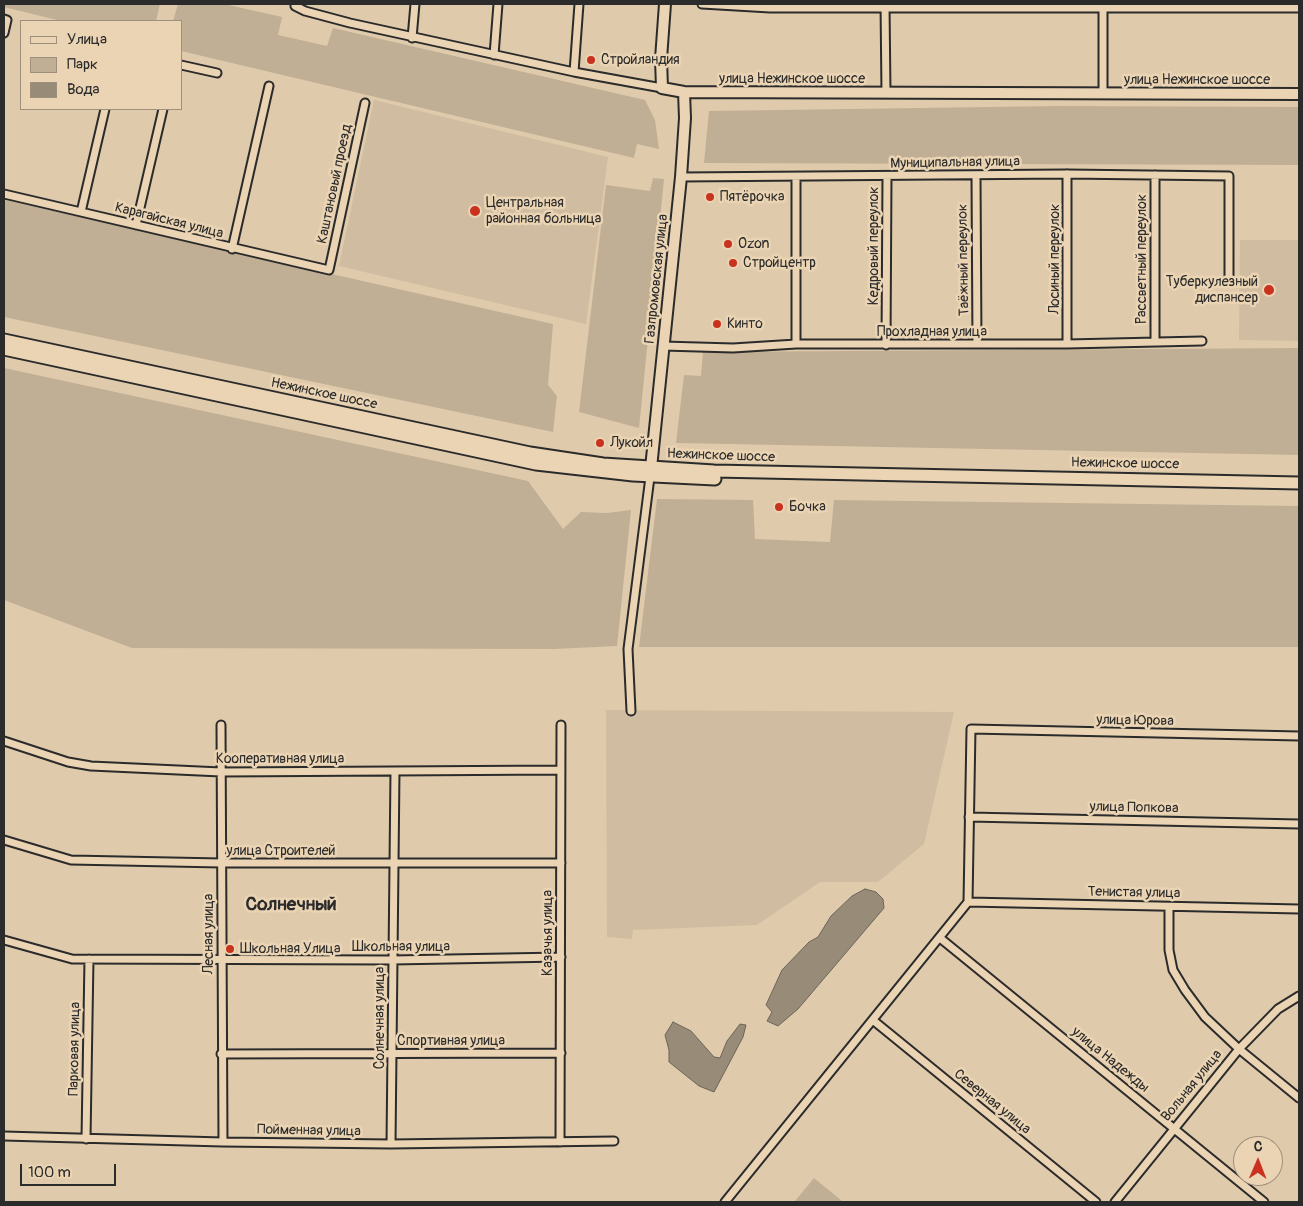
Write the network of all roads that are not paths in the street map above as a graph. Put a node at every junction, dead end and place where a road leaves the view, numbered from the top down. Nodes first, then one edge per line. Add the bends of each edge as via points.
1 (415, 4) edge
2 (498, 4) edge
3 (579, 4) edge
4 (665, 4) edge
5 (702, 4) edge
6 (296, 5) edge
7 (885, 6) edge
8 (1103, 6) edge
9 (1299, 8) edge
10 (4, 19) edge
11 (4, 33) edge
12 (412, 38) junction
13 (494, 55) junction
14 (182, 65) edge
15 (574, 72) junction
16 (218, 73) dead end
17 (268, 86) dead end
18 (662, 88) junction
19 (684, 92) junction
20 (886, 93) junction
21 (1103, 94) junction
22 (1299, 94) edge
23 (365, 103) dead end
24 (105, 110) edge
25 (163, 110) edge
26 (1067, 174) junction
27 (976, 175) junction
28 (1155, 175) junction
29 (887, 176) junction
30 (681, 177) junction
31 (796, 177) junction
32 (4, 194) edge
33 (81, 212) junction
34 (136, 226) junction
35 (232, 249) junction
36 (329, 270) joint
37 (1229, 280) dead end
38 (4, 340) edge
39 (1202, 341) dead end
40 (1155, 342) junction
41 (796, 344) junction
42 (978, 344) junction
43 (1067, 344) junction
44 (886, 345) junction
45 (663, 346) junction
46 (4, 350) edge
47 (650, 473) junction
48 (1299, 483) edge
49 (1299, 488) edge
50 (630, 711) dead end
51 (222, 725) dead end
52 (561, 725) dead end
53 (1299, 736) edge
54 (4, 741) edge
55 (561, 770) junction
56 (394, 771) junction
57 (222, 772) junction
58 (969, 818) junction
59 (1299, 824) edge
60 (4, 840) edge
61 (221, 863) junction
62 (561, 863) junction
63 (393, 864) junction
64 (968, 902) junction
65 (1169, 907) junction
66 (1299, 909) edge
67 (940, 938) junction
68 (4, 940) edge
69 (561, 957) junction
70 (89, 959) junction
71 (221, 959) junction
72 (392, 960) junction
73 (1299, 996) edge
74 (874, 1020) junction
75 (1239, 1049) junction
76 (393, 1053) junction
77 (561, 1053) junction
78 (221, 1054) junction
79 (1299, 1098) edge
80 (1174, 1128) junction
81 (4, 1136) edge
82 (86, 1139) junction
83 (614, 1140) dead end
84 (222, 1142) junction
85 (560, 1142) junction
86 (391, 1144) junction
87 (725, 1202) edge
88 (1096, 1202) edge
89 (1115, 1202) edge
90 (1264, 1202) edge

1 - 12 street
2 - 13 street
3 - 15 street
4 - 18 main road
5 - 7 street via 770,8
6 - 12 street, улица Нежинское шоссе via 305,11
7 - 8 street
7 - 20 street
8 - 9 street
8 - 21 street
10 - 11 street via 7,20
12 - 13 street, улица Нежинское шоссе
13 - 15 street, улица Нежинское шоссе
14 - 16 street
15 - 18 street, улица Нежинское шоссе
17 - 35 street
18 - 19 main road, улица Нежинское шоссе
19 - 20 main road, улица Нежинское шоссе
19 - 30 main road, Газпромовская улица
20 - 21 main road, улица Нежинское шоссе
21 - 22 main road, улица Нежинское шоссе
23 - 36 street, Каштановый проезд
24 - 33 street
25 - 34 street
26 - 27 street, Муниципальная улица
26 - 28 street, Муниципальная улица
26 - 43 street, Лосиный переулок
27 - 29 street, Муниципальная улица
27 - 42 street, Таёжный переулок
28 - 37 street, Муниципальная улица via 1229,176
28 - 40 street, Рассветный переулок
29 - 31 street, Муниципальная улица
29 - 44 street, Кедровый переулок
30 - 31 street, Муниципальная улица
30 - 45 main road, Газпромовская улица
31 - 41 street
32 - 33 street, Карагайская улица
33 - 34 street, Карагайская улица
34 - 35 street, Карагайская улица
35 - 36 street, Карагайская улица
38 - 47 main road, Нежинское шоссе via 530,453
39 - 40 street, Прохладная улица
40 - 43 street, Прохладная улица
41 - 44 street, Прохладная улица
41 - 45 street, Прохладная улица via 752,348
42 - 43 street, Прохладная улица
42 - 44 street, Прохладная улица
45 - 47 main road, Газпромовская улица
46 - 47 main road, Нежинское шоссе via 536,464
47 - 48 main road, Нежинское шоссе
47 - 49 main road, Нежинское шоссе
47 - 50 street via 628,649
51 - 57 street, Лесная улица
52 - 55 street, Казачья улица
53 - 58 street, улица Юрова via 970,730
54 - 57 street, Кооперативная улица via 76,764
55 - 56 street, Кооперативная улица
55 - 62 street, Казачья улица
56 - 57 street, Кооперативная улица
56 - 63 street, Солнечная улица
57 - 61 street, Лесная улица
58 - 59 street, улица Попкова
58 - 64 street
60 - 61 street, улица Строителей via 71,860
61 - 63 street, улица Строителей
61 - 71 street, Лесная улица
62 - 63 street, улица Строителей
62 - 69 street, Казачья улица
63 - 72 street, Солнечная улица
64 - 65 street, Тенистая улица
64 - 67 street
65 - 66 street, Тенистая улица
65 - 75 street via 1169,950 1173,970 1205,1018
67 - 74 street
67 - 80 street, улица Надежды
68 - 70 street, Школьная улица via 72,959
69 - 72 street, Школьная улица
69 - 77 street, Казачья улица
70 - 71 street, Школьная улица
70 - 82 street, Парковая улица
71 - 72 street, Школьная улица
71 - 78 street, Лесная улица
72 - 76 street, Солнечная улица
73 - 75 street, Вольная улица via 1278,1009
74 - 87 street
74 - 88 street, Северная улица
75 - 79 street
75 - 80 street, Вольная улица
76 - 77 street, Спортивная улица
76 - 78 street, Спортивная улица
76 - 86 street, Солнечная улица
77 - 85 street, Казачья улица
78 - 84 street, Лесная улица
80 - 89 street, Вольная улица
80 - 90 street, улица Надежды
81 - 82 street, Пойменная улица
82 - 84 street, Пойменная улица
83 - 85 street, Пойменная улица
84 - 86 street, Пойменная улица
85 - 86 street, Пойменная улица

